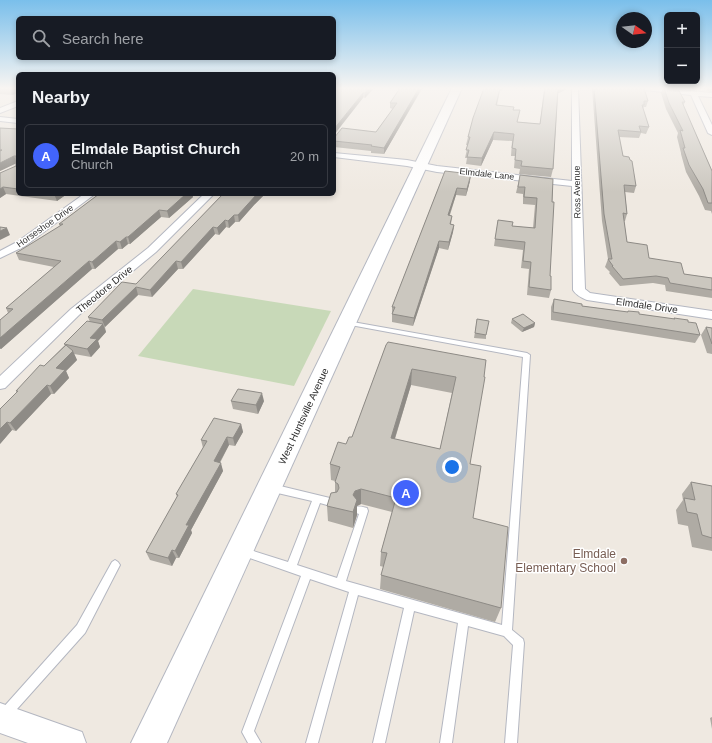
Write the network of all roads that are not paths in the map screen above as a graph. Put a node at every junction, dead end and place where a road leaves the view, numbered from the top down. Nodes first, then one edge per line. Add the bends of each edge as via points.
1 (441, 123) edge
2 (576, 123) edge
3 (707, 123) edge
4 (712, 133) edge
5 (336, 155) edge
6 (421, 166) junction
7 (577, 184) junction
8 (87, 196) edge
9 (207, 196) edge
10 (0, 255) edge
11 (582, 293) joint
12 (712, 314) edge
13 (346, 324) junction
14 (0, 384) edge
15 (269, 487) junction
16 (317, 499) junction
17 (334, 503) edge
18 (362, 510) dead end
19 (240, 551) junction
20 (115, 565) dead end
21 (291, 567) junction
22 (307, 573) junction
23 (340, 584) junction
24 (355, 589) junction
25 (410, 605) junction
26 (464, 620) junction
27 (507, 632) junction
28 (1, 718) edge
29 (71, 743) edge
30 (149, 743) edge
31 (255, 743) edge
32 (312, 743) edge
33 (379, 743) edge
34 (446, 743) edge
35 (511, 743) edge

1 - 6 main road, West Huntsville Avenue
2 - 7 street, Ross Avenue
3 - 4 street
5 - 6 street, Elmdale Lane
6 - 7 street, Elmdale Lane
6 - 13 main road, West Huntsville Avenue
7 - 11 street, Ross Avenue via 578,286
8 - 10 street, Horseshoe Drive via 21,244
9 - 14 street, Theodore Drive via 152,250 75,312
11 - 12 street, Elmdale Drive via 594,297
13 - 15 main road, West Huntsville Avenue
13 - 27 lane via 527,354
15 - 16 lane
15 - 19 main road, West Huntsville Avenue
16 - 17 lane
16 - 21 lane
18 - 23 lane
19 - 21 lane
19 - 30 main road, West Huntsville Avenue
20 - 28 lane via 81,629
21 - 22 lane
22 - 23 lane
22 - 31 lane via 248,732
23 - 24 lane
24 - 25 lane
24 - 32 lane
25 - 26 lane
25 - 33 lane
26 - 27 lane
26 - 34 lane
27 - 35 lane via 518,643
28 - 29 street

